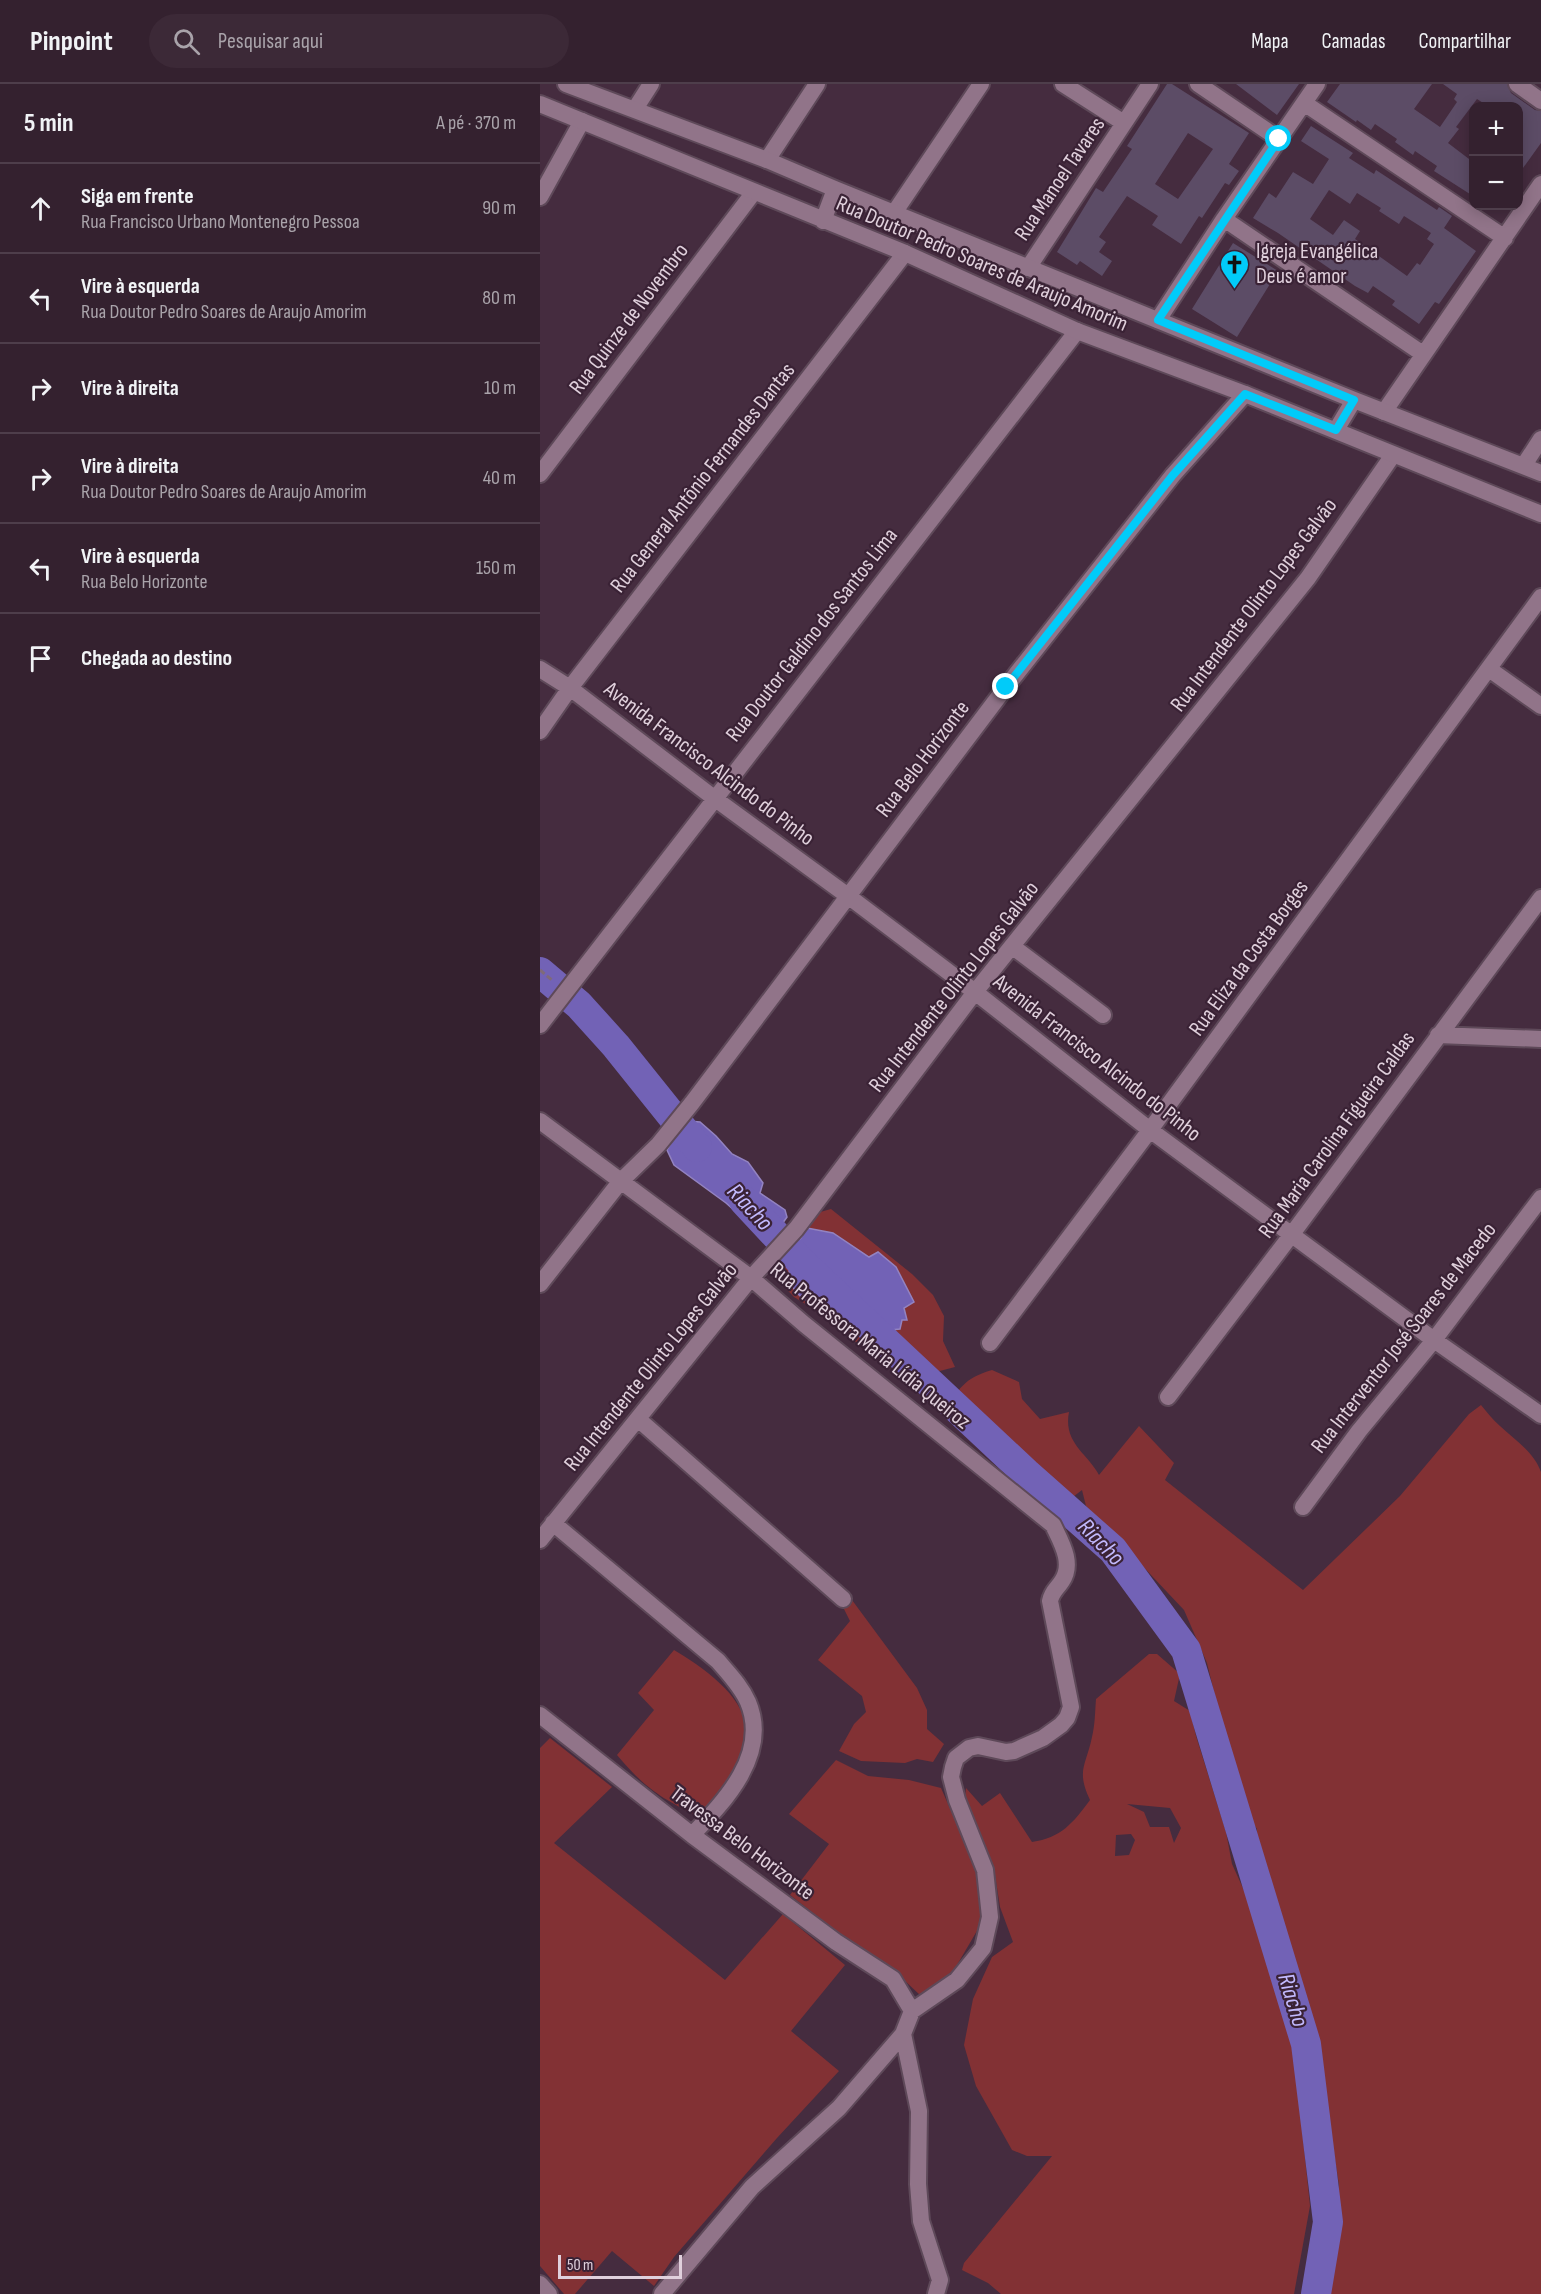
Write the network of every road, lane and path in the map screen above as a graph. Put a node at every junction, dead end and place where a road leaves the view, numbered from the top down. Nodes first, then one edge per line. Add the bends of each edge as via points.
1 (566, 84) edge
2 (651, 84) edge
3 (817, 84) edge
4 (981, 84) edge
5 (1063, 84) edge
6 (1150, 84) edge
7 (1198, 84) edge
8 (1317, 84) edge
9 (1516, 84) edge
10 (1541, 101) edge
11 (1304, 103) junction
12 (540, 104) edge
13 (635, 109) junction
14 (582, 121) junction
15 (1124, 123) junction
16 (1279, 139) junction
17 (767, 160) junction
18 (1541, 184) edge
19 (835, 189) junction
20 (754, 192) junction
21 (540, 197) edge
22 (894, 213) junction
23 (1224, 219) junction
24 (823, 221) junction
25 (1505, 238) junction
26 (905, 253) junction
27 (1028, 268) junction
28 (1158, 320) junction
29 (1077, 330) junction
30 (1424, 354) junction
31 (1245, 394) junction
32 (1354, 400) junction
33 (1384, 412) junction
34 (1336, 430) junction
35 (1541, 439) edge
36 (1393, 455) junction
37 (1524, 465) junction
38 (1541, 473) edge
39 (540, 474) edge
40 (1541, 514) edge
41 (1541, 597) edge
42 (540, 669) edge
43 (1489, 669) junction
44 (570, 688) junction
45 (1541, 706) edge
46 (540, 731) edge
47 (714, 798) junction
48 (848, 896) junction
49 (1541, 898) edge
50 (1013, 947) junction
51 (975, 992) junction
52 (1103, 1015) dead end
53 (540, 1025) edge
54 (1438, 1035) junction
55 (1541, 1040) edge
56 (540, 1120) edge
57 (1150, 1130) junction
58 (620, 1182) junction
59 (1541, 1198) edge
60 (1292, 1234) junction
61 (751, 1278) junction
62 (540, 1284) edge
63 (1434, 1340) junction
64 (990, 1343) dead end
65 (1168, 1397) dead end
66 (1541, 1415) edge
67 (638, 1419) junction
68 (1303, 1507) dead end
69 (553, 1523) junction
70 (540, 1540) edge
71 (843, 1599) dead end
72 (540, 1715) edge
73 (692, 1835) junction
74 (912, 2011) junction
75 (903, 2034) junction
76 (540, 2284) edge
77 (549, 2294) edge
78 (662, 2294) edge
79 (936, 2294) edge

1 - 13 street, Rua Doutor Pedro Soares de Araujo Amorim
2 - 13 street
3 - 17 street
4 - 22 street
5 - 15 street
6 - 15 street, Rua Manoel Tavares
7 - 16 street
8 - 11 street
9 - 10 street
11 - 16 street
11 - 25 street
12 - 14 street, Rua Doutor Pedro Soares de Araujo Amorim
13 - 17 street, Rua Doutor Pedro Soares de Araujo Amorim
14 - 20 street, Rua Doutor Pedro Soares de Araujo Amorim
14 - 21 street
15 - 27 street, Rua Manoel Tavares
16 - 23 street
17 - 19 street, Rua Doutor Pedro Soares de Araujo Amorim
18 - 25 street
19 - 22 street, Rua Doutor Pedro Soares de Araujo Amorim
19 - 24 street
20 - 24 street, Rua Doutor Pedro Soares de Araujo Amorim
20 - 39 street, Rua Quinze de Novembro
22 - 27 street, Rua Doutor Pedro Soares de Araujo Amorim
23 - 28 street
23 - 30 street
24 - 26 street, Rua Doutor Pedro Soares de Araujo Amorim
25 - 30 street
26 - 29 street, Rua Doutor Pedro Soares de Araujo Amorim
26 - 44 street, Rua General Antônio Fernandes Dantas
27 - 28 street, Rua Doutor Pedro Soares de Araujo Amorim
28 - 32 street, Rua Doutor Pedro Soares de Araujo Amorim
29 - 31 street, Rua Doutor Pedro Soares de Araujo Amorim
29 - 47 street, Rua Doutor Galdino dos Santos Lima
30 - 33 street
31 - 34 street, Rua Doutor Pedro Soares de Araujo Amorim
31 - 48 street, Rua Belo Horizonte via 1173,475
32 - 33 street, Rua Doutor Pedro Soares de Araujo Amorim
32 - 34 street
33 - 37 street, Rua Doutor Pedro Soares de Araujo Amorim
34 - 36 street, Rua Doutor Pedro Soares de Araujo Amorim
35 - 37 street
36 - 40 street, Rua Doutor Pedro Soares de Araujo Amorim
36 - 50 street, Rua Intendente Olinto Lopes Galvão via 1308,578
37 - 38 street, Rua Doutor Pedro Soares de Araujo Amorim
41 - 43 street, Rua Eliza da Costa Borges
42 - 44 street, Avenida Francisco Alcindo do Pinho
43 - 45 street
43 - 57 street, Rua Eliza da Costa Borges
44 - 46 street, Rua General Antônio Fernandes Dantas
44 - 47 street, Avenida Francisco Alcindo do Pinho
47 - 48 street, Avenida Francisco Alcindo do Pinho
47 - 53 street, Rua Doutor Galdino dos Santos Lima
48 - 51 street, Avenida Francisco Alcindo do Pinho
48 - 58 street, Rua Belo Horizonte via 692,1103 658,1145
49 - 54 street, Rua Maria Carolina Figueira Caldas
50 - 51 street, Rua Intendente Olinto Lopes Galvão
50 - 52 street
51 - 57 street, Avenida Francisco Alcindo do Pinho
51 - 61 street, Rua Intendente Olinto Lopes Galvão via 796,1229
54 - 55 street
54 - 60 street, Rua Maria Carolina Figueira Caldas
56 - 58 street, Rua Professora Maria Lídia Queiroz
57 - 60 street, Avenida Francisco Alcindo do Pinho
57 - 64 street, Rua Eliza da Costa Borges
58 - 61 street, Rua Professora Maria Lídia Queiroz
58 - 62 street
59 - 63 street, Rua Interventor José Soares de Macedo
60 - 63 street, Avenida Francisco Alcindo do Pinho
60 - 65 street, Rua Maria Carolina Figueira Caldas
61 - 67 street, Rua Intendente Olinto Lopes Galvão
61 - 74 street, Rua Professora Maria Lídia Queiroz via 1053,1525 1064,1548 1065,1572 1050,1601 1070,1712 1061,1725 1022,1748 1006,1752 978,1746 956,1758 951,1777 985,1870 990,1917 983,1948 957,1980
63 - 66 street, Avenida Francisco Alcindo do Pinho
63 - 68 street, Rua Interventor José Soares de Macedo
67 - 69 street, Rua Intendente Olinto Lopes Galvão
67 - 71 street
69 - 70 street, Rua Intendente Olinto Lopes Galvão
69 - 73 street via 718,1661 748,1702 753,1744 746,1763 737,1783
72 - 73 street, Travessa Belo Horizonte
73 - 74 street, Travessa Belo Horizonte via 836,1942 893,1979
74 - 75 street
75 - 78 street via 839,2108 752,2187
75 - 79 street via 919,2111 921,2221 939,2280
76 - 77 street

